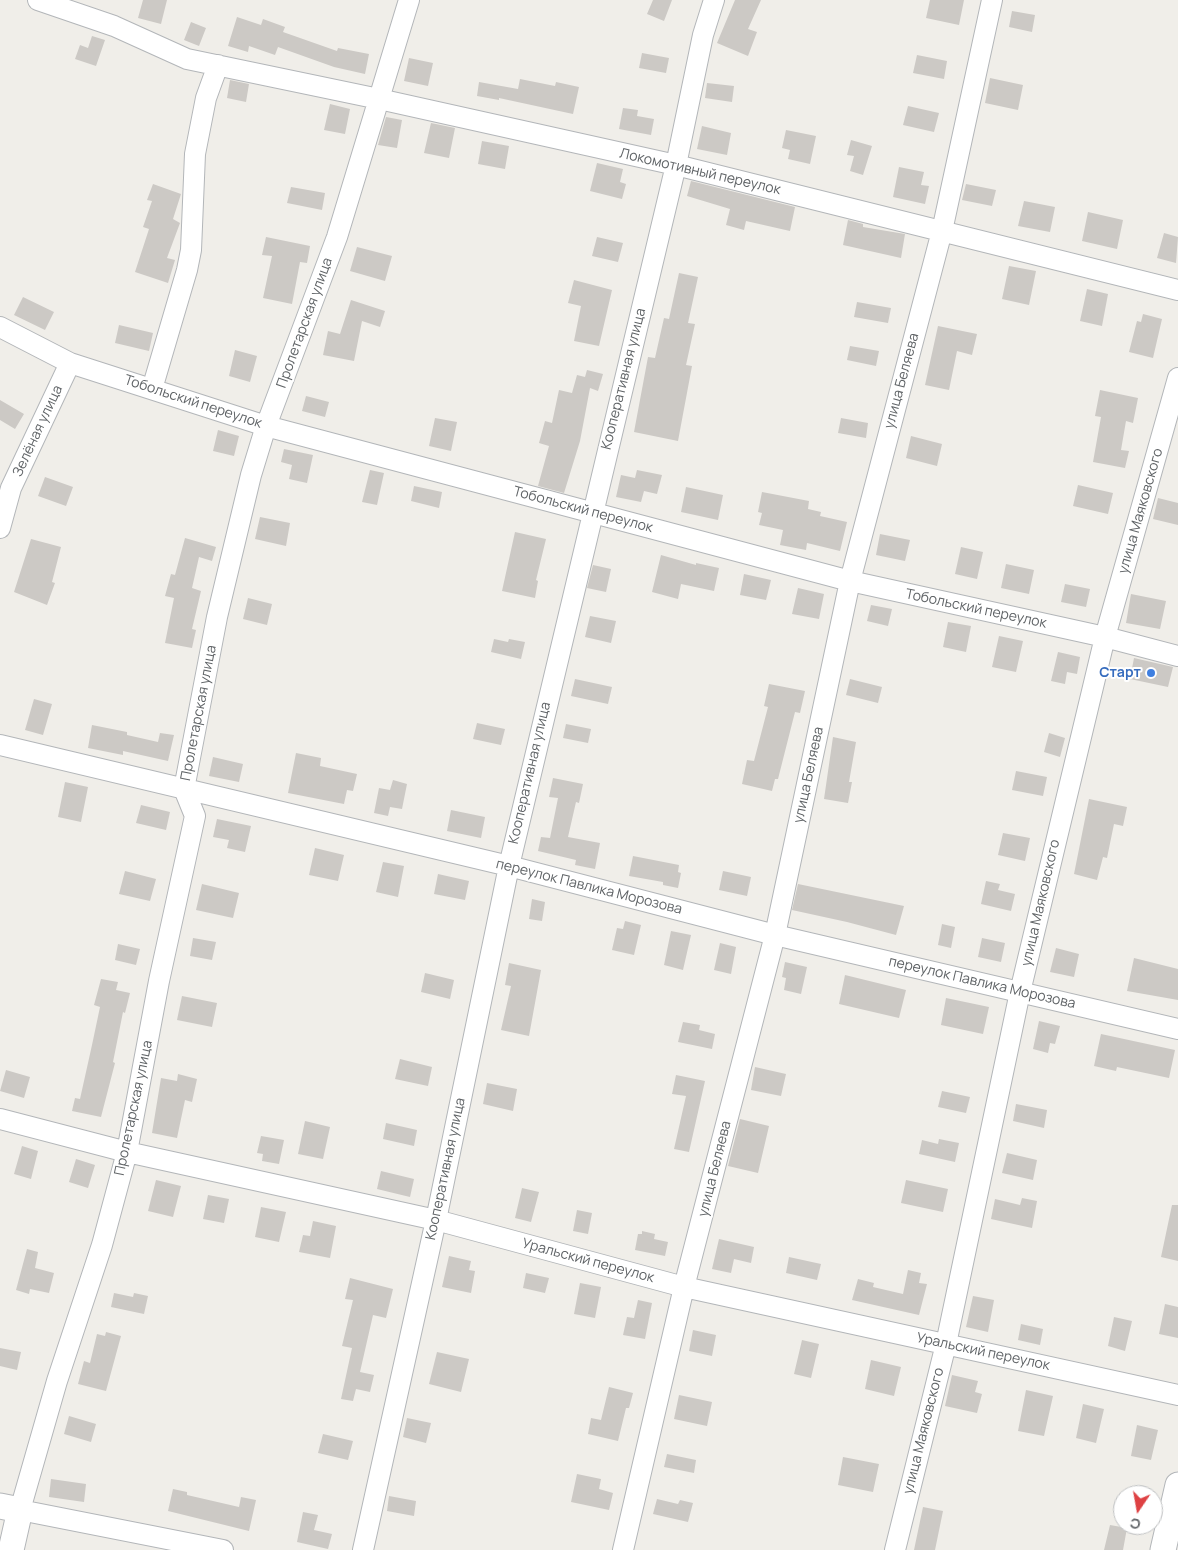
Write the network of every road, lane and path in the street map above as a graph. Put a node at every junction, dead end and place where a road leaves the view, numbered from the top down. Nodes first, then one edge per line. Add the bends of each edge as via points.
1 (38, 0) edge
2 (409, 0) edge
3 (714, 0) edge
4 (992, 0) edge
5 (218, 65) junction
6 (379, 99) junction
7 (676, 165) junction
8 (942, 231) junction
9 (1178, 290) edge
10 (0, 327) edge
11 (70, 363) junction
12 (1178, 378) edge
13 (152, 389) junction
14 (266, 426) junction
15 (592, 512) junction
16 (0, 528) edge
17 (850, 581) junction
18 (1105, 637) junction
19 (1178, 656) edge
20 (0, 745) edge
21 (184, 789) junction
22 (509, 866) junction
23 (775, 935) junction
24 (1020, 992) junction
25 (1178, 1029) edge
26 (0, 1119) edge
27 (127, 1152) junction
28 (436, 1220) junction
29 (684, 1286) junction
30 (946, 1344) junction
31 (1178, 1395) edge
32 (1178, 1484) edge
33 (10, 1508) edge
34 (11, 1550) edge
35 (222, 1550) edge
36 (363, 1550) edge
37 (623, 1550) edge
38 (895, 1550) edge
39 (1163, 1550) edge

1 - 5 street, Локомотивный переулок via 114,26 187,59
2 - 6 street, Пролетарская улица
3 - 7 street, Кооперативная улица via 703,35
4 - 8 street, улица Беляева
5 - 6 street, Локомотивный переулок
5 - 13 street via 206,98 196,154 187,270
6 - 7 street, Локомотивный переулок
6 - 14 street, Пролетарская улица via 337,237
7 - 8 street, Локомотивный переулок
7 - 15 street, Кооперативная улица
8 - 9 street, Локомотивный переулок
8 - 17 street, улица Беляева
10 - 11 street, Тобольский переулок
11 - 13 street, Тобольский переулок
11 - 16 street, Зелёная улица via 11,488
12 - 18 street, улица Маяковского
13 - 14 street, Тобольский переулок
14 - 15 street, Тобольский переулок
14 - 21 street, Пролетарская улица via 217,617
15 - 17 street, Тобольский переулок
15 - 22 street, Кооперативная улица
17 - 18 street, Тобольский переулок
17 - 23 street, улица Беляева
18 - 19 street, Тобольский переулок
18 - 24 street, улица Маяковского
20 - 21 street, переулок Павлика Морозова
21 - 22 street, переулок Павлика Морозова
21 - 27 street, Пролетарская улица via 195,816 159,981
22 - 23 street, переулок Павлика Морозова
22 - 28 street, Кооперативная улица
23 - 24 street, переулок Павлика Морозова
23 - 29 street, улица Беляева
24 - 25 street, переулок Павлика Морозова
24 - 30 street, улица Маяковского
26 - 27 street, Уральский переулок
27 - 28 street, Уральский переулок
27 - 33 street, Пролетарская улица via 102,1245
28 - 29 street, Уральский переулок
28 - 36 street, Кооперативная улица
29 - 30 street, Уральский переулок
29 - 37 street, улица Беляева
30 - 31 street, Уральский переулок
30 - 38 street, улица Маяковского
32 - 39 street
33 - 34 street, Пролетарская улица
33 - 35 street

